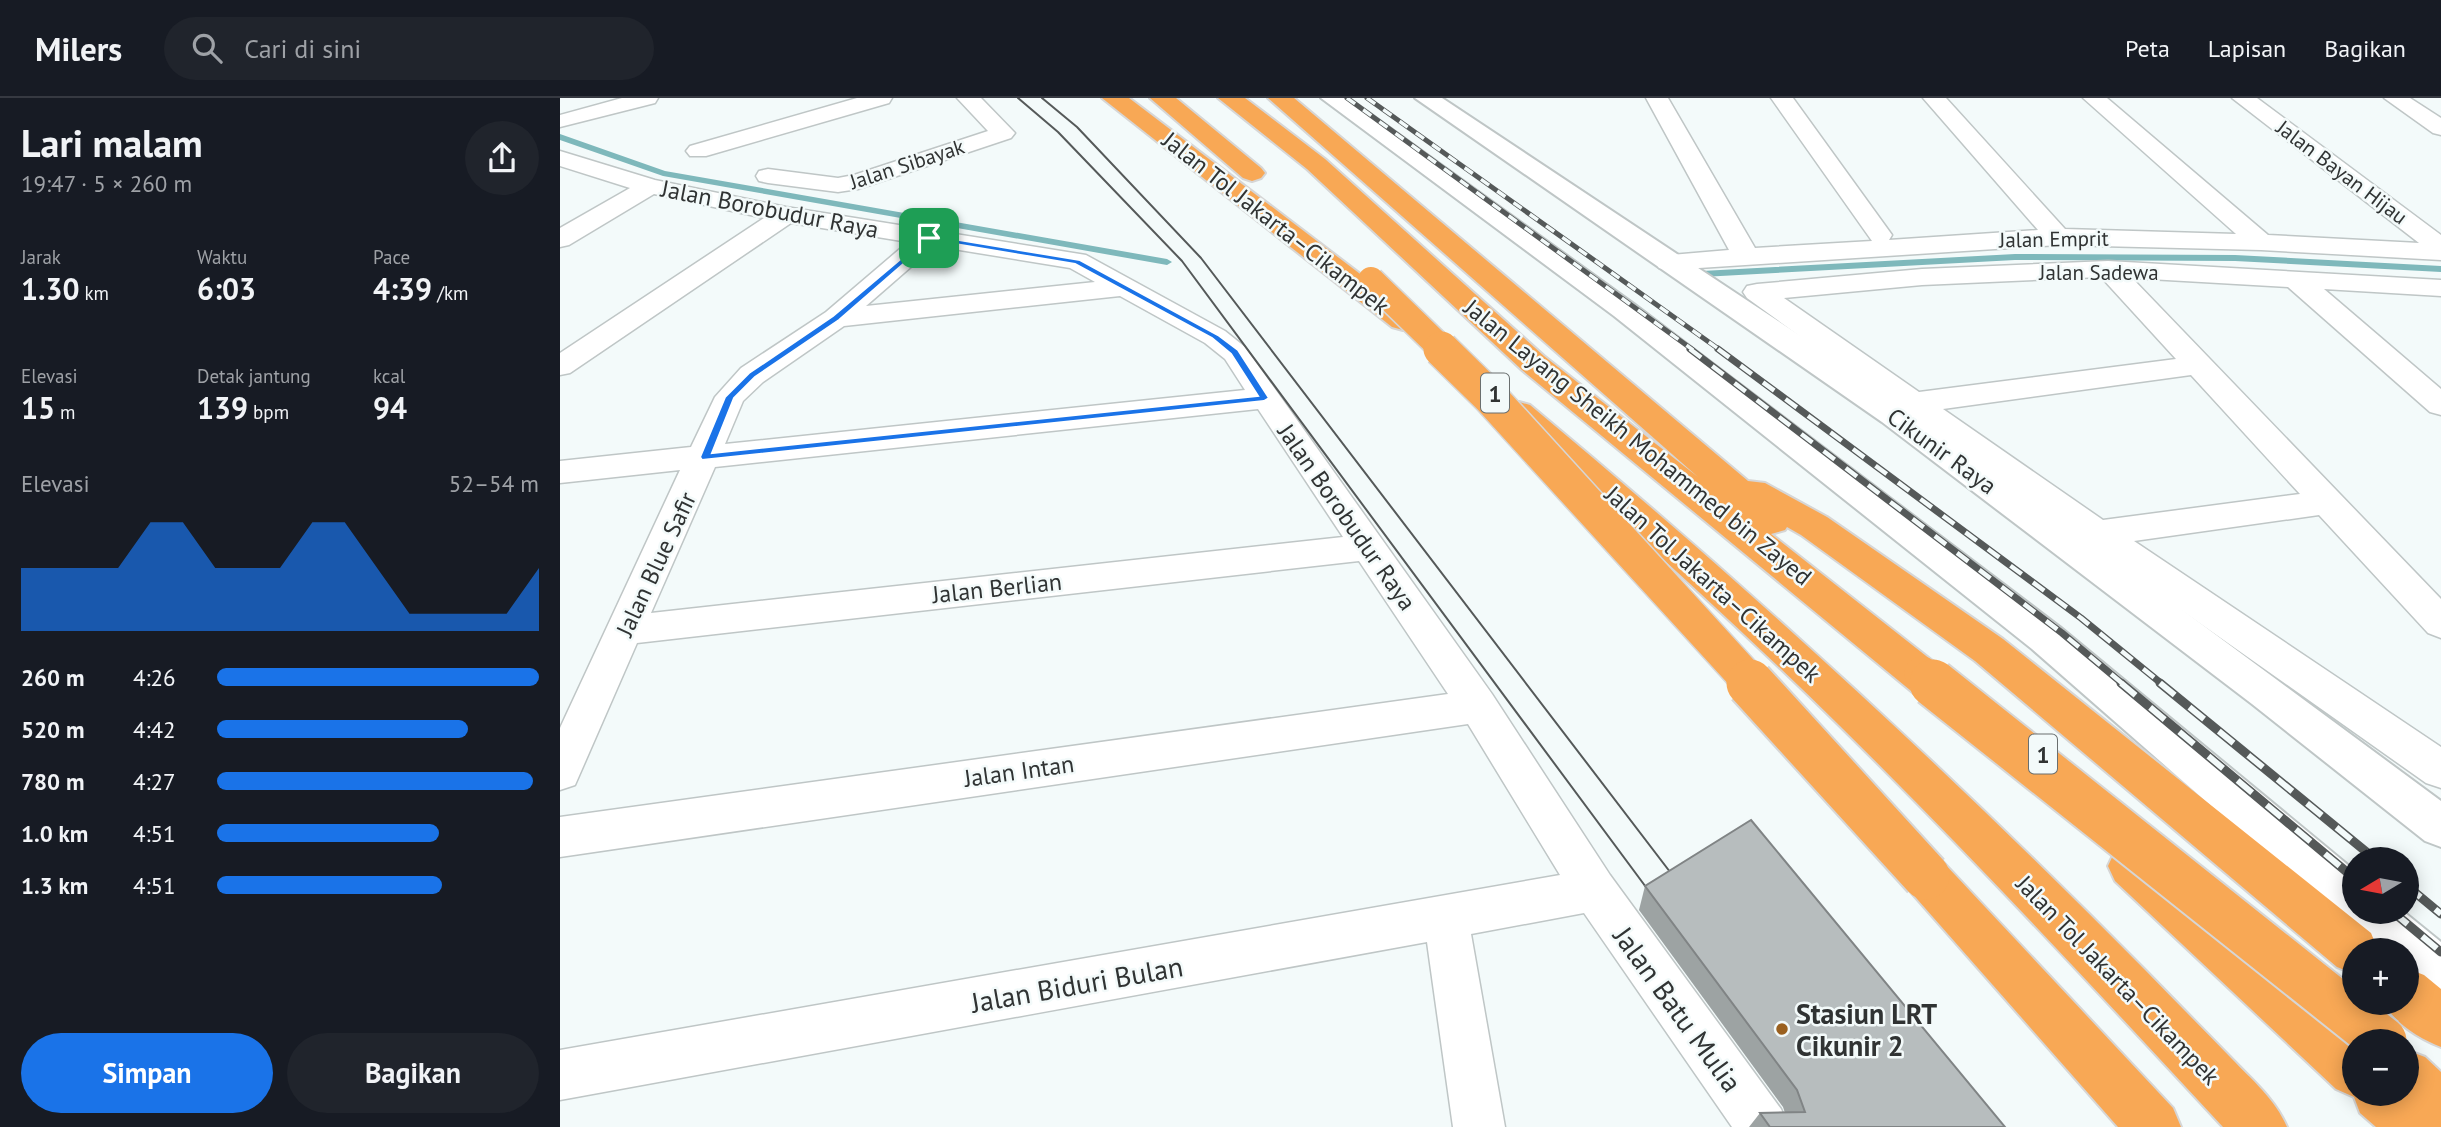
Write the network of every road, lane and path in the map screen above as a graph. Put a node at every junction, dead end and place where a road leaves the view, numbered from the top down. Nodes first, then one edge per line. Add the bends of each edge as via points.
1 (647, 98) edge
2 (881, 98) edge
3 (968, 98) edge
4 (1114, 98) edge
5 (1162, 98) edge
6 (1230, 98) edge
7 (1280, 98) edge
8 (1332, 98) edge
9 (1427, 98) edge
10 (1657, 98) edge
11 (1782, 98) edge
12 (1934, 98) edge
13 (2094, 98) edge
14 (2243, 98) edge
15 (2395, 98) edge
16 (564, 121) dead end
17 (2438, 124) edge
18 (698, 151) dead end
19 (560, 158) edge
20 (768, 176) dead end
21 (650, 186) junction
22 (786, 215) junction
23 (1879, 235) dead end
24 (2058, 237) junction
25 (929, 238) junction
26 (560, 239) edge
27 (2261, 242) junction
28 (2441, 247) edge
29 (2441, 253) edge
30 (1746, 256) junction
31 (1668, 262) junction
32 (2108, 269) junction
33 (2295, 279) junction
34 (1124, 287) junction
35 (2441, 288) edge
36 (836, 318) junction
37 (2198, 365) junction
38 (560, 366) edge
39 (1264, 398) junction
40 (1913, 403) junction
41 (2441, 405) edge
42 (705, 457) junction
43 (1714, 471) junction
44 (560, 472) edge
45 (2327, 502) junction
46 (2098, 533) junction
47 (1368, 547) junction
48 (2441, 623) edge
49 (626, 630) junction
50 (1922, 674) junction
51 (1478, 706) junction
52 (2437, 763) edge
53 (560, 772) edge
54 (2441, 827) edge
55 (560, 837) edge
56 (1926, 876) junction
57 (1594, 890) junction
58 (2342, 890) edge
59 (1446, 918) junction
60 (2382, 924) edge
61 (2342, 940) edge
62 (2441, 974) edge
63 (2419, 1004) edge
64 (2441, 1022) edge
65 (2355, 1029) edge
66 (2367, 1029) edge
67 (2342, 1060) edge
68 (2419, 1070) edge
69 (560, 1075) edge
70 (2419, 1088) edge
71 (2441, 1088) edge
72 (2392, 1106) edge
73 (2441, 1108) edge
74 (1479, 1127) edge
75 (1763, 1127) edge
76 (2124, 1127) edge
77 (2154, 1127) edge
78 (2260, 1127) edge
79 (2415, 1127) edge

1 - 16 street
2 - 18 street
3 - 20 street, Jalan Sibayak via 1003,133 838,186
4 - 78 highway, Jalan Tol Jakarta–Cikampek / 1 via 1503,399 1654,528 1854,713 2134,993
5 - 56 highway, Jalan Layang Sheikh Mohammed bin Zayed / 1, bridge via 1302,217 1490,397
6 - 50 highway, Jalan Layang Sheikh Mohammed bin Zayed / 1 via 1316,164 1533,363
7 - 43 highway, 1
8 - 58 street via 1624,310 2046,638
9 - 31 street, Cikunir Raya
10 - 30 street
11 - 23 street
12 - 24 street
13 - 27 street
14 - 28 street, Jalan Bayan Hijau
15 - 17 street
19 - 21 street, Jalan Borobudur Raya
21 - 22 street, Jalan Borobudur Raya
21 - 26 street
22 - 25 street, Jalan Borobudur Raya
22 - 38 street
24 - 27 street, Jalan Emprit
24 - 30 street, Jalan Emprit
25 - 34 street, Jalan Borobudur Raya via 1077,261
25 - 36 street, Jalan Blue Safir
27 - 29 street, Jalan Emprit
30 - 31 street, Jalan Emprit
31 - 54 street, Cikunir Raya via 1894,414
32 - 33 street, Jalan Sadewa
32 - 37 street
32 - 40 street, Jalan Sadewa via 1757,292
33 - 35 street, Jalan Sadewa
33 - 41 street
34 - 36 street
34 - 39 street, Jalan Borobudur Raya via 1235,352
36 - 42 street, Jalan Blue Safir via 752,375 730,397
37 - 40 street
37 - 45 street
39 - 42 street
39 - 47 street, Jalan Borobudur Raya
40 - 46 street
42 - 44 street
42 - 49 street, Jalan Blue Safir
43 - 61 highway via 1814,526 1989,650
43 - 65 highway, 1 via 2236,920
45 - 46 street
45 - 48 street
46 - 52 street
47 - 49 street, Jalan Berlian
47 - 51 street, Jalan Borobudur Raya
49 - 53 street, Jalan Blue Safir
50 - 66 highway, bridge
50 - 67 highway, bridge
51 - 55 street, Jalan Intan
51 - 57 street, Jalan Borobudur Raya
56 - 76 highway
56 - 77 highway
57 - 59 street, Jalan Biduri Bulan
57 - 75 street, Jalan Batu Mulia
59 - 69 street, Jalan Biduri Bulan
59 - 74 street
60 - 62 street
63 - 64 highway
68 - 71 highway
70 - 73 highway
72 - 79 highway

